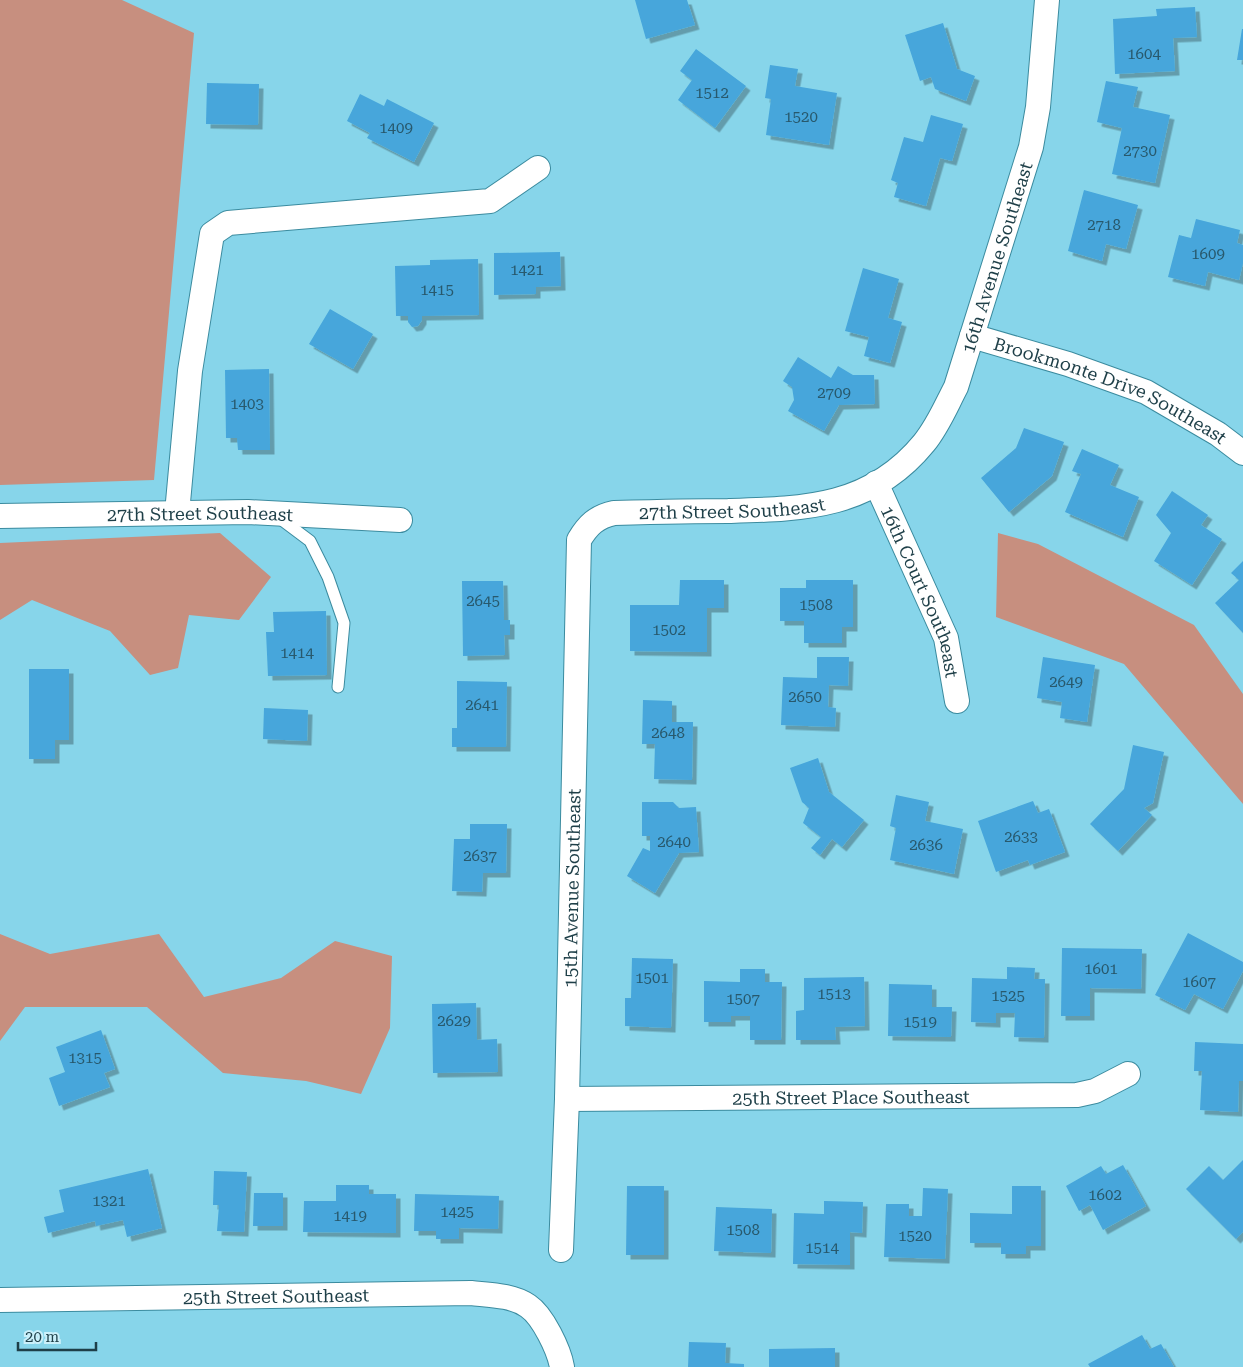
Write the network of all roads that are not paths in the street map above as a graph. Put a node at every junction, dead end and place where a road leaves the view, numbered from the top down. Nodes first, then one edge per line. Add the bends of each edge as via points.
1 (1047, 0) edge
2 (538, 168) dead end
3 (972, 336) junction
4 (1243, 453) edge
5 (876, 483) junction
6 (178, 513) junction
7 (272, 513) junction
8 (0, 516) edge
9 (400, 520) dead end
10 (587, 527) joint
11 (338, 687) dead end
12 (957, 701) dead end
13 (1128, 1074) dead end
14 (567, 1099) junction
15 (561, 1250) dead end
16 (0, 1300) edge
17 (562, 1367) edge

1 - 3 street, 16th Avenue Southeast via 1038,107 1031,147
2 - 6 street via 490,201 228,223 212,234 190,371
3 - 4 street, Brookmonte Drive Southeast via 1068,364 1146,392 1218,434
3 - 5 street, 16th Avenue Southeast via 956,387 940,420 894,473
5 - 10 street, 27th Street Southeast via 829,504 807,508 614,513 599,516
5 - 12 street, 16th Court Southeast via 946,638
6 - 7 street, 27th Street Southeast
6 - 8 street, 27th Street Southeast
7 - 9 street, 27th Street Southeast
7 - 11 lane via 310,541 328,577 344,623
10 - 14 street, 15th Avenue Southeast via 579,540 577,558
13 - 14 street, 25th Street Place Southeast via 1095,1092 1077,1095
14 - 15 street, 15th Avenue Southeast
16 - 17 street, 25th Street Southeast via 471,1293 504,1297 529,1306 554,1343

